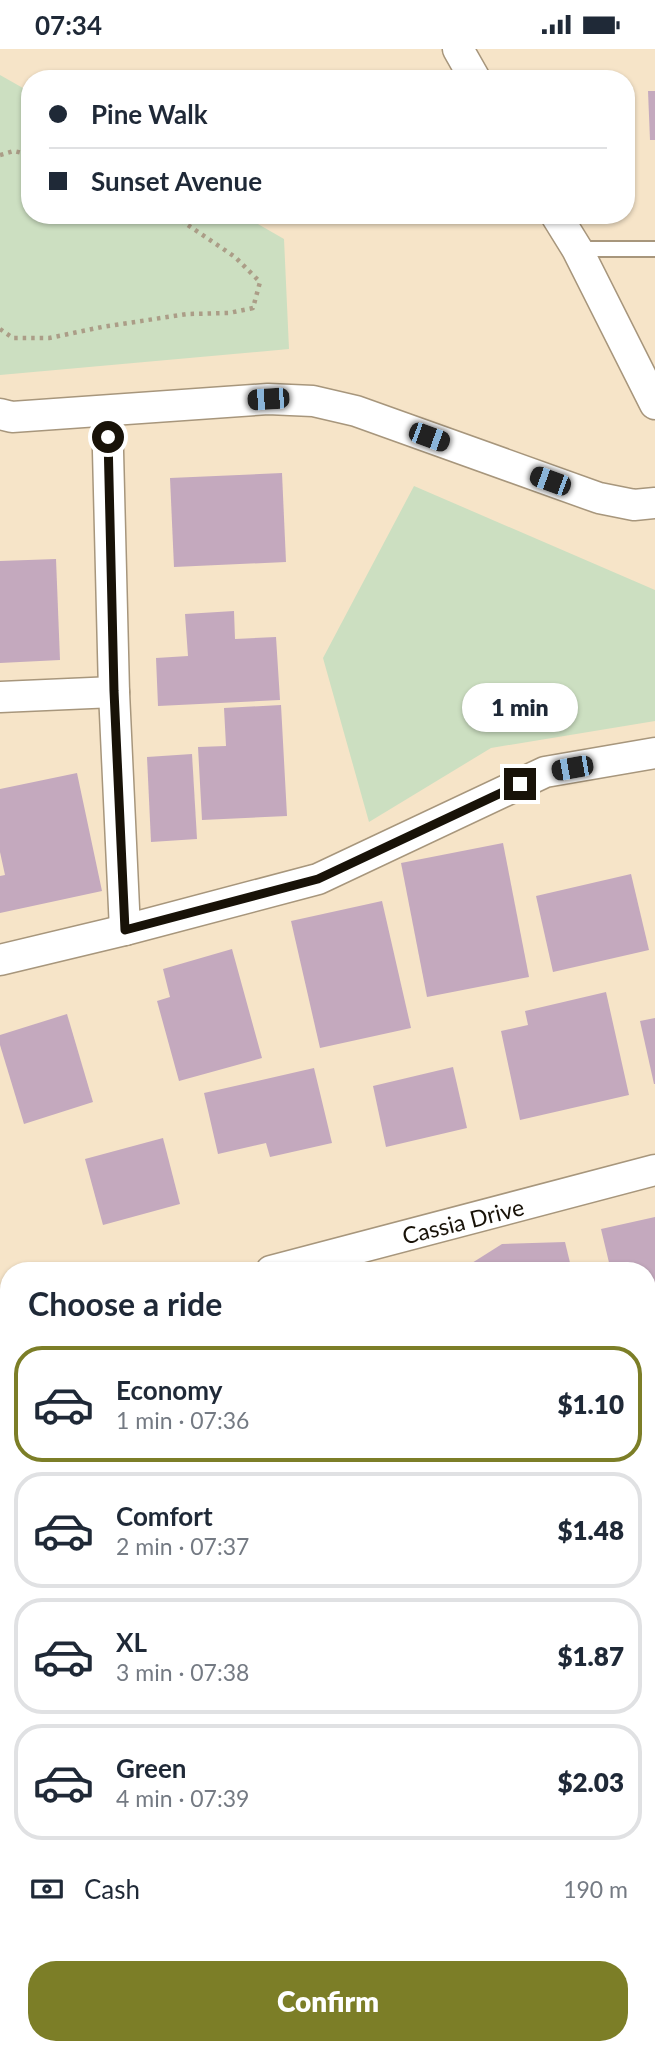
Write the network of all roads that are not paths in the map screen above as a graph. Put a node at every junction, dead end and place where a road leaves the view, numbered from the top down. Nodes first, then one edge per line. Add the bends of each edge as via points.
1 (458, 49) edge
2 (470, 70) edge
3 (561, 224) edge
4 (577, 249) junction
5 (655, 249) edge
6 (655, 404) edge
7 (107, 411) junction
8 (0, 414) edge
9 (648, 499) edge
10 (114, 691) junction
11 (0, 697) edge
12 (655, 753) edge
13 (125, 930) junction
14 (0, 960) edge
15 (655, 1171) edge
16 (306, 1262) edge

1 - 2 street
3 - 4 street
4 - 5 lane
4 - 6 street
7 - 8 street
7 - 9 street via 268,399 313,401 356,411 599,498
7 - 10 street
10 - 11 street
10 - 13 street
12 - 13 street via 545,772 318,879
13 - 14 street
15 - 16 street, Cassia Drive

